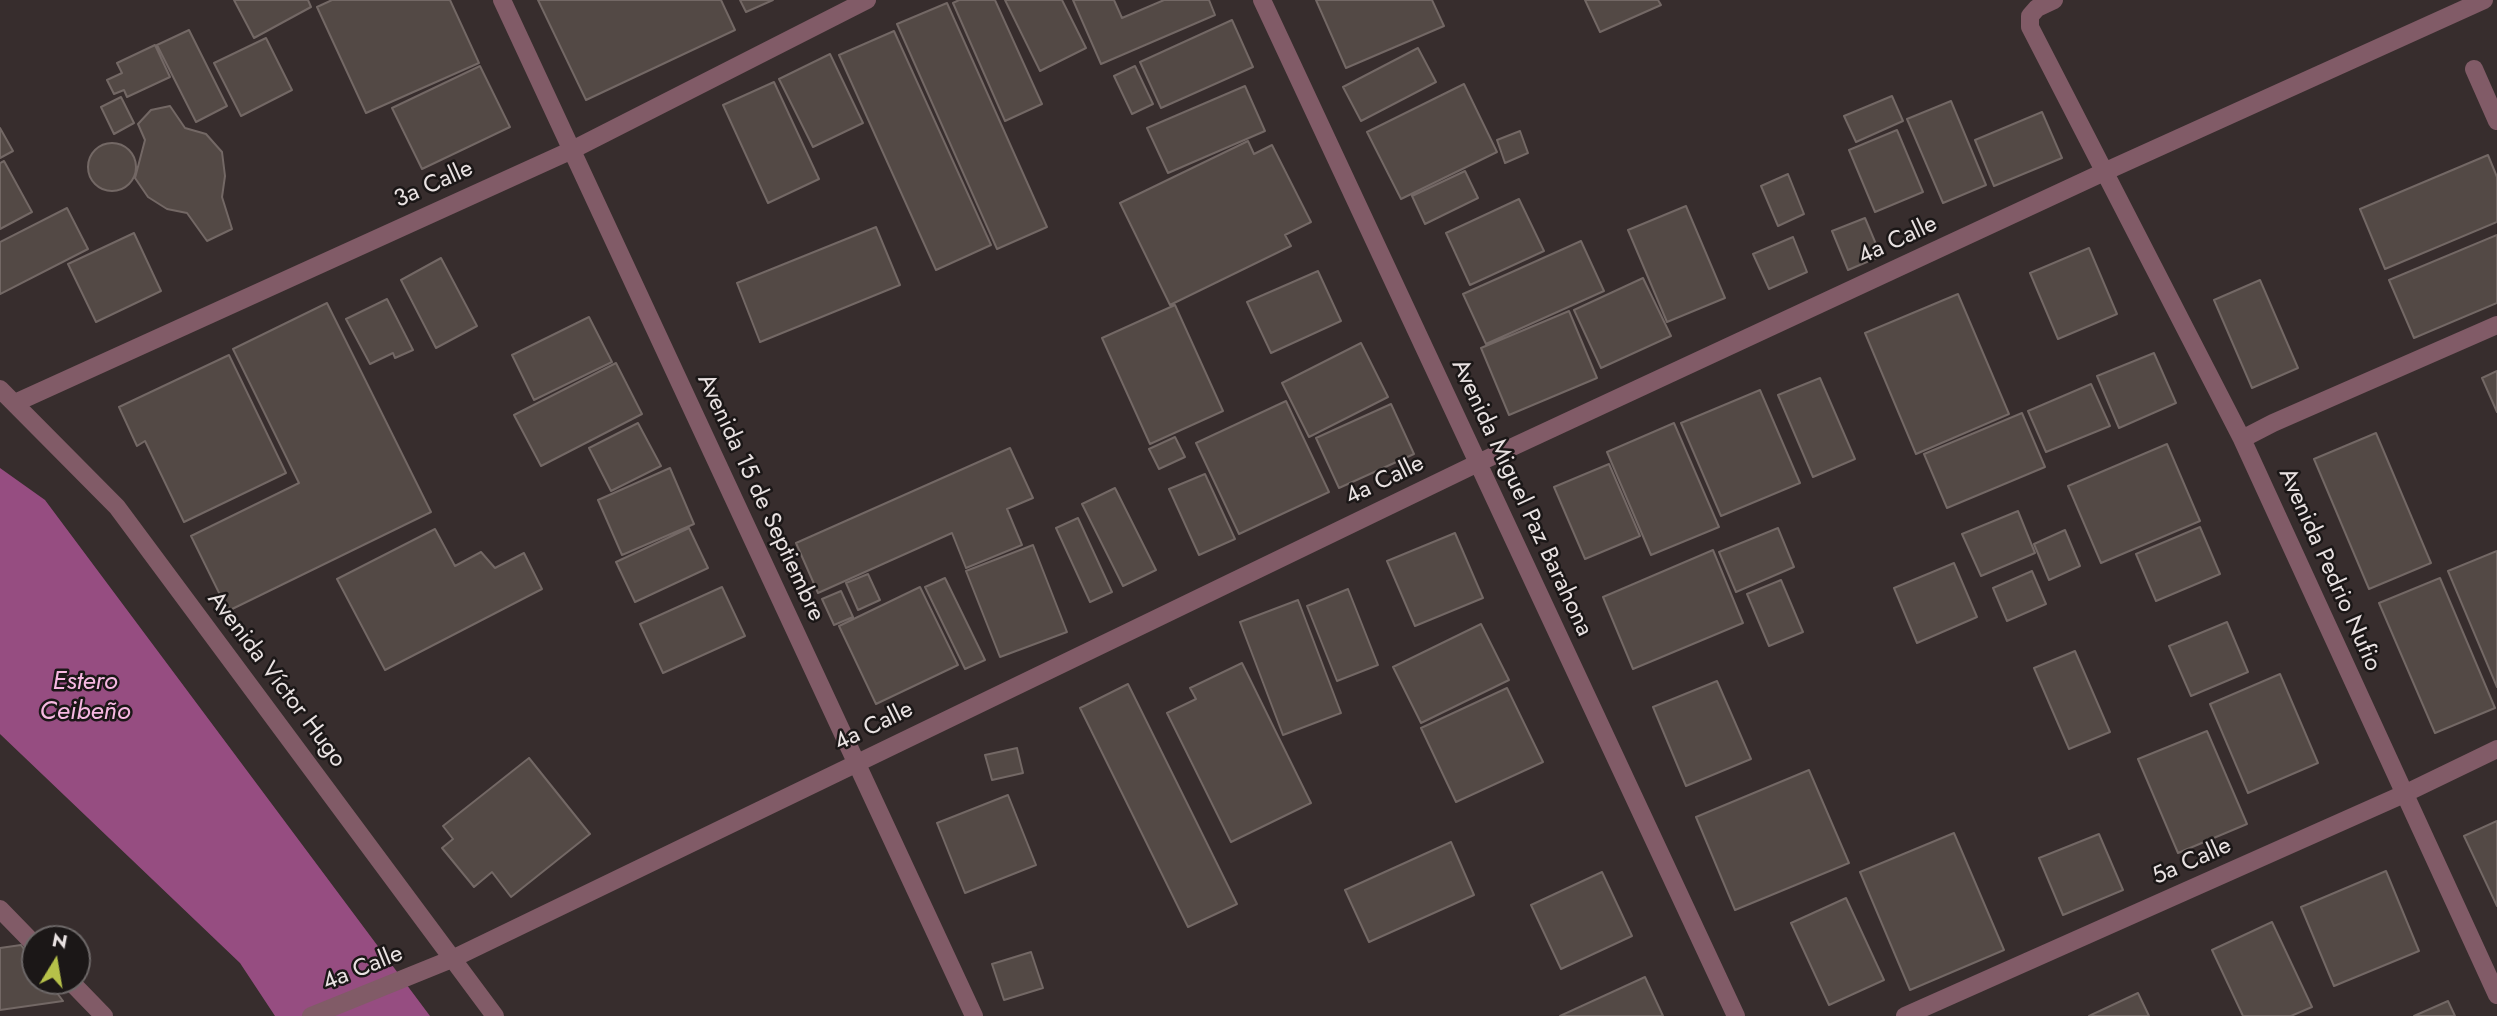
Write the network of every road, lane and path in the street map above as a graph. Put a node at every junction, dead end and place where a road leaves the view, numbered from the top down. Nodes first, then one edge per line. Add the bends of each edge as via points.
1 (502, 0) edge
2 (867, 0) edge
3 (1262, 0) edge
4 (2054, 0) edge
5 (2484, 0) edge
6 (2474, 69) dead end
7 (2497, 121) edge
8 (572, 150) junction
9 (2104, 172) junction
10 (2497, 325) edge
11 (0, 389) edge
12 (15, 403) junction
13 (2242, 439) junction
14 (1478, 463) junction
15 (2497, 750) edge
16 (856, 763) junction
17 (2404, 794) junction
18 (0, 909) edge
19 (21, 931) edge
20 (452, 959) junction
21 (84, 995) edge
22 (2497, 995) edge
23 (104, 1016) edge
24 (311, 1016) edge
25 (495, 1016) edge
26 (974, 1016) edge
27 (1736, 1016) edge
28 (1905, 1016) edge

1 - 8 street, Avenida 15 de Septiembre
2 - 8 street, 3a Calle
3 - 14 street, Avenida Miguel Paz Barahona
4 - 9 street, Avenida Pedrio Nufio via 2037,8 2030,16 2030,27
5 - 9 street, 4a Calle
6 - 7 street
8 - 12 street, 3a Calle
8 - 16 street, Avenida 15 de Septiembre
9 - 13 street, Avenida Pedrio Nufio
9 - 14 street, 4a Calle
10 - 13 street
11 - 12 street, Avenida Víctor Hugo
12 - 20 street, Avenida Víctor Hugo via 117,507
13 - 17 street, Avenida Pedrio Nufio
14 - 16 street, 4a Calle
14 - 27 street, Avenida Miguel Paz Barahona
15 - 17 street, 5a Calle
16 - 20 street, 4a Calle
16 - 26 street, Avenida 15 de Septiembre
17 - 22 street, Avenida Pedrio Nufio
17 - 28 street, 5a Calle
18 - 19 street
20 - 24 street, 4a Calle
20 - 25 street, Avenida Víctor Hugo
21 - 23 street

